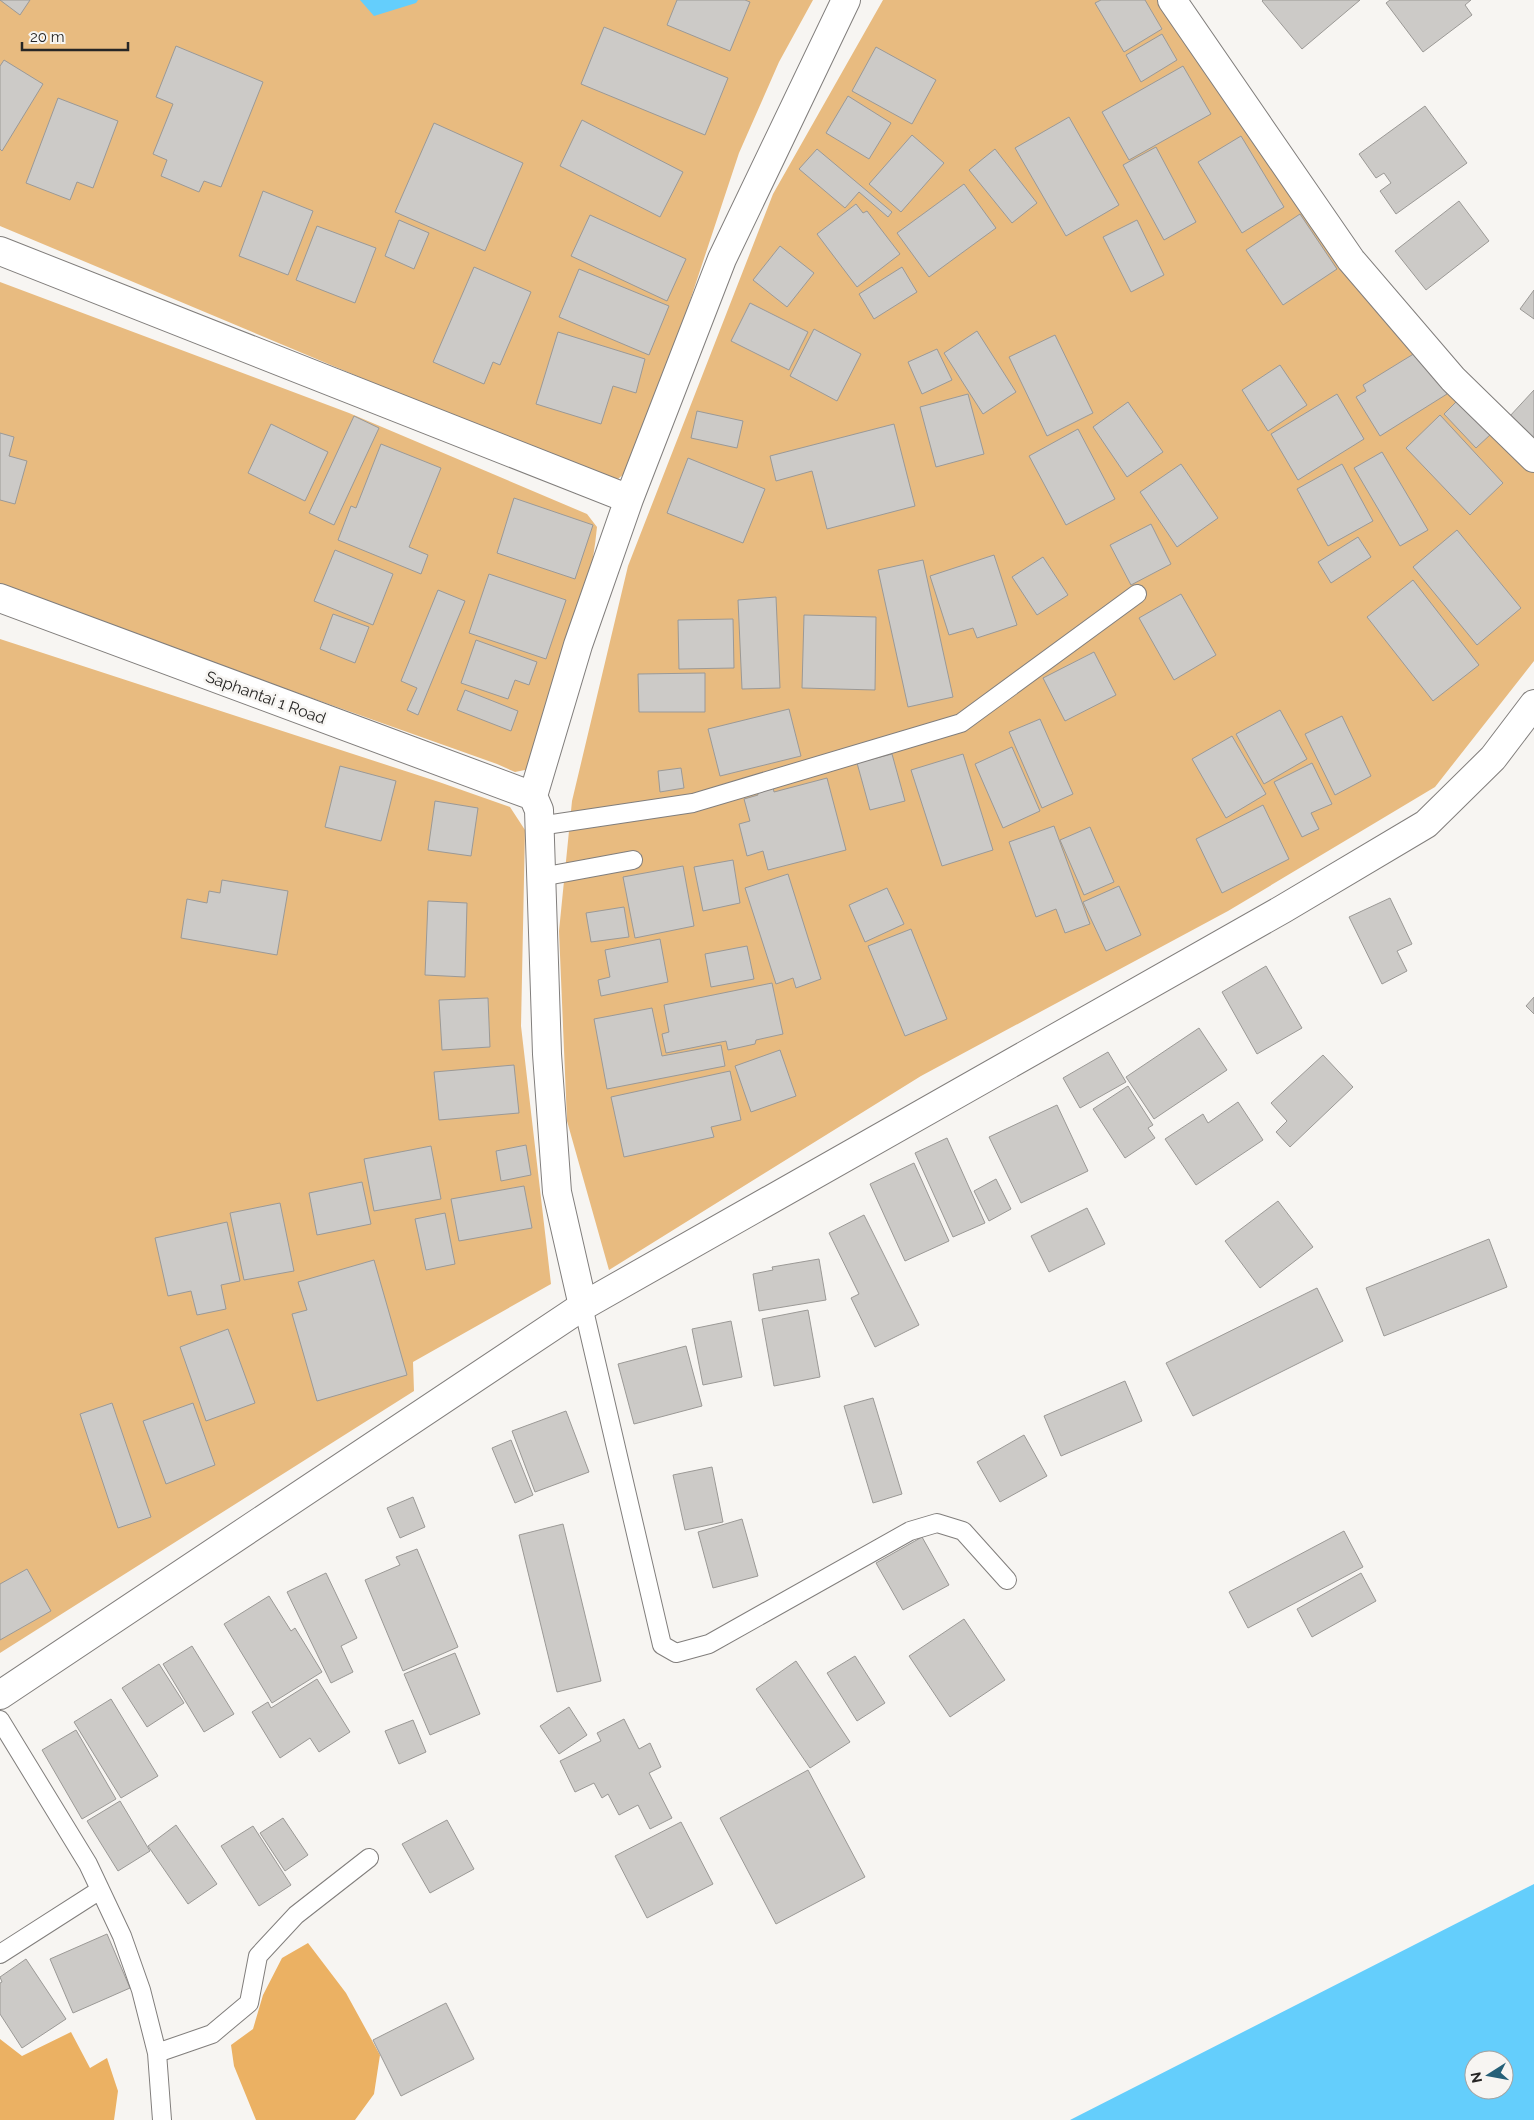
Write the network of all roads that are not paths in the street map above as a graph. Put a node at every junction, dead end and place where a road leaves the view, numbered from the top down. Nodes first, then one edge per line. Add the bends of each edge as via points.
1 (846, 0) edge
2 (1172, 0) edge
3 (0, 251) edge
4 (1534, 458) edge
5 (629, 499) junction
6 (1137, 594) dead end
7 (0, 598) edge
8 (1534, 704) edge
9 (533, 796) junction
10 (539, 826) junction
11 (633, 860) dead end
12 (541, 877) junction
13 (583, 1306) junction
14 (1007, 1580) dead end
15 (0, 1695) edge
16 (0, 1720) edge
17 (369, 1858) dead end
18 (100, 1890) junction
19 (0, 1954) edge
20 (157, 2053) junction
21 (162, 2120) edge

1 - 5 street via 722,259
2 - 4 street via 1351,260 1453,379
3 - 5 street
5 - 9 street via 578,645
6 - 10 lane via 961,724 693,803
7 - 9 street, Saphantai 1 Road
8 - 13 street via 1493,758 1426,824 1283,909
9 - 10 street via 539,810
10 - 12 street
11 - 12 lane
12 - 13 street via 547,1054 557,1192
13 - 14 lane via 662,1645 676,1654 709,1644 910,1531 937,1523 963,1531
13 - 15 street
16 - 18 lane via 88,1864
17 - 20 lane via 296,1915 258,1956 249,2003 212,2034
18 - 19 lane
18 - 20 lane via 122,1936 141,1990
20 - 21 lane

